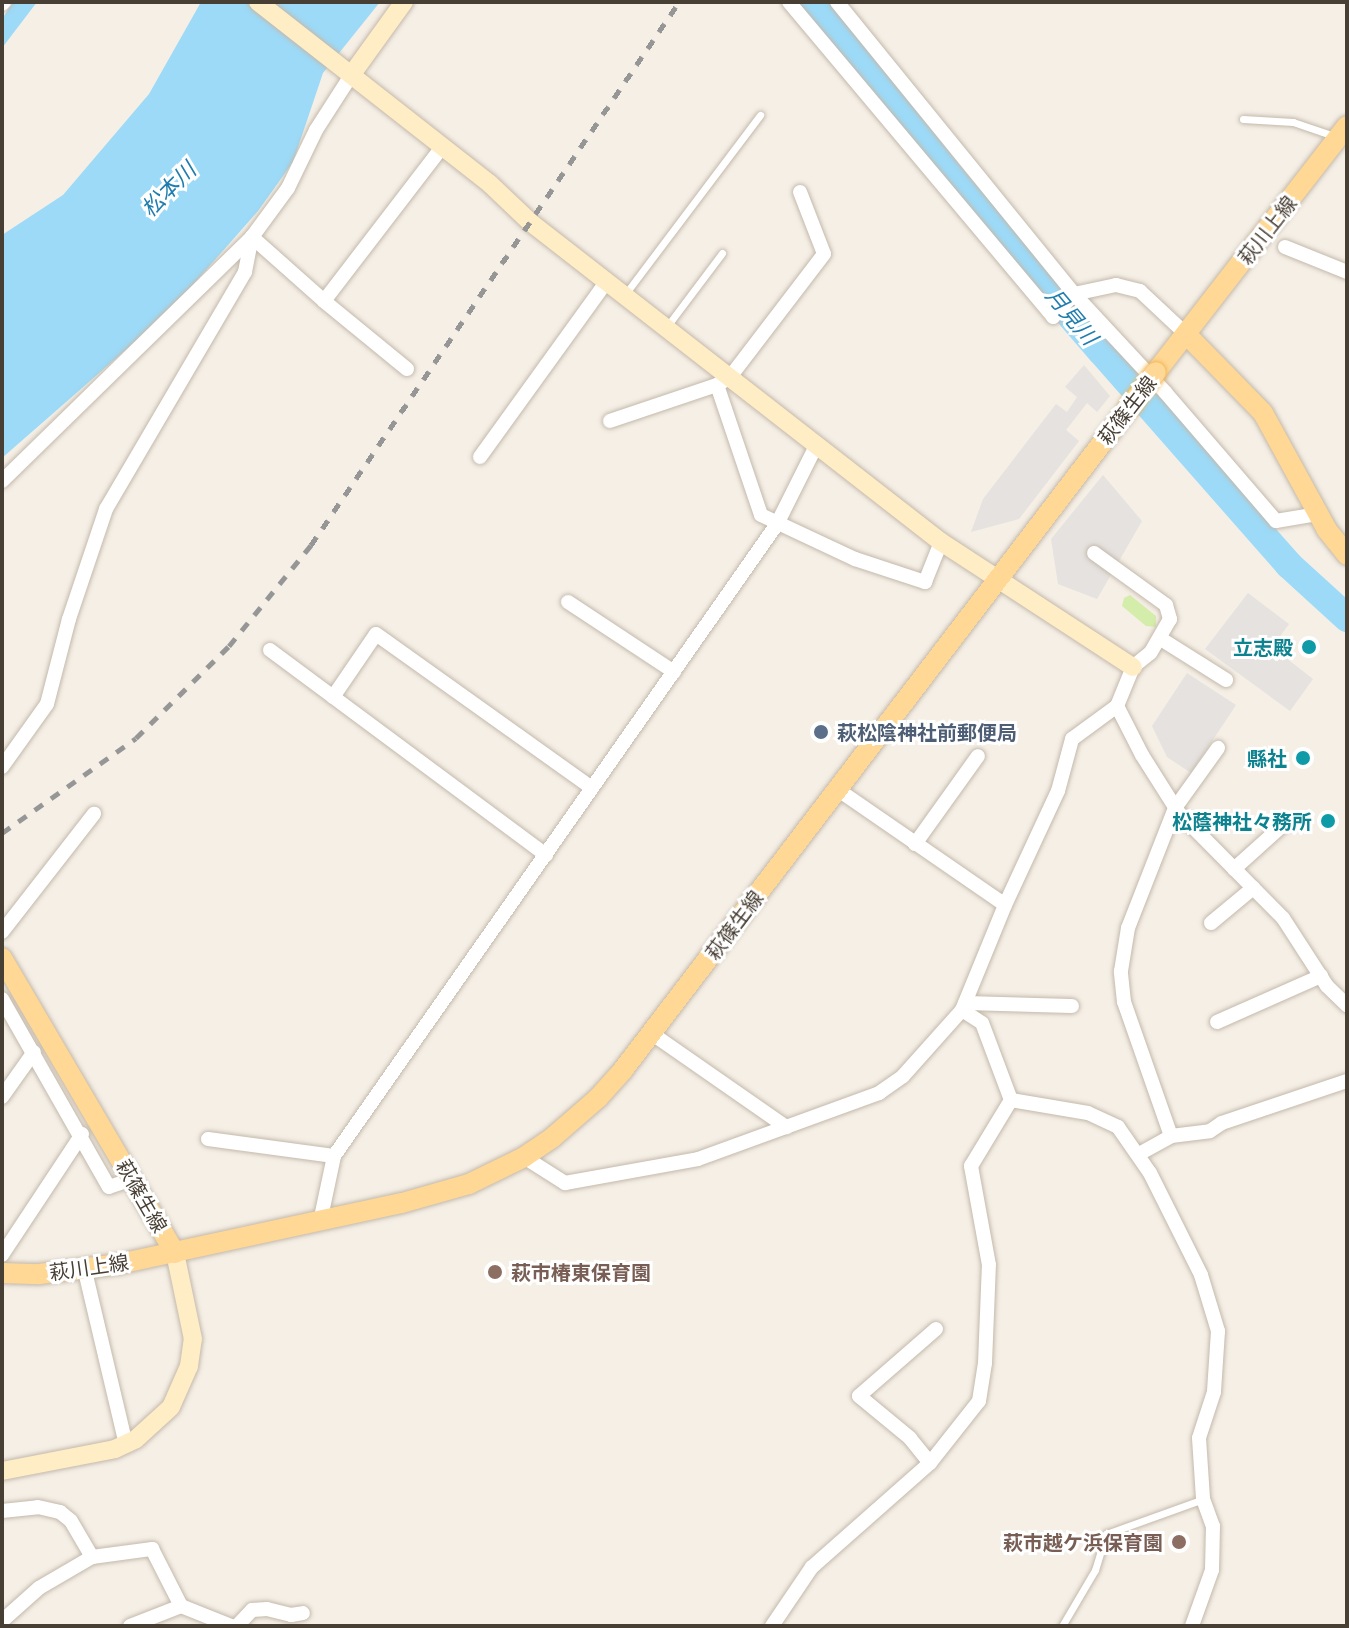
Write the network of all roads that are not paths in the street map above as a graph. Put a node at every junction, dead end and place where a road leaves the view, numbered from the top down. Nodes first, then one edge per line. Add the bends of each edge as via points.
1 (258, 2) edge
2 (404, 2) edge
3 (789, 2) edge
4 (837, 2) edge
5 (347, 69) junction
6 (760, 115) dead end
7 (1243, 119) dead end
8 (1342, 132) edge
9 (443, 146) junction
10 (800, 192) dead end
11 (252, 237) junction
12 (1285, 247) dead end
13 (722, 253) dead end
14 (1347, 272) edge
15 (607, 281) junction
16 (1074, 294) junction
17 (624, 295) junction
18 (324, 301) junction
19 (666, 327) junction
20 (1186, 334) junction
21 (407, 369) dead end
22 (724, 381) junction
23 (610, 421) dead end
24 (816, 446) junction
25 (480, 457) dead end
26 (2, 481) edge
27 (1318, 514) junction
28 (777, 524) junction
29 (941, 542) junction
30 (1094, 553) dead end
31 (1347, 555) edge
32 (996, 579) junction
33 (568, 602) dead end
34 (1161, 639) junction
35 (270, 650) dead end
36 (1133, 667) junction
37 (674, 672) junction
38 (1226, 680) dead end
39 (333, 697) junction
40 (1117, 706) junction
41 (1218, 748) dead end
42 (978, 756) dead end
43 (2, 767) edge
44 (592, 788) junction
45 (837, 789) junction
46 (1175, 808) junction
47 (94, 814) dead end
48 (1285, 823) dead end
49 (915, 844) junction
50 (546, 855) junction
51 (1234, 869) junction
52 (1253, 888) junction
53 (1005, 905) junction
54 (1211, 923) dead end
55 (2, 932) edge
56 (2, 958) edge
57 (1321, 976) junction
58 (2, 999) edge
59 (1347, 1005) edge
60 (964, 1006) junction
61 (1072, 1006) dead end
62 (1217, 1022) dead end
63 (651, 1033) junction
64 (34, 1052) junction
65 (1347, 1081) edge
66 (2, 1097) edge
67 (1011, 1100) junction
68 (786, 1127) junction
69 (82, 1134) junction
70 (1171, 1136) junction
71 (208, 1139) dead end
72 (1136, 1144) junction
73 (334, 1156) junction
74 (524, 1157) junction
75 (132, 1179) junction
76 (320, 1222) junction
77 (175, 1253) junction
78 (2, 1255) edge
79 (84, 1267) junction
80 (2, 1273) edge
81 (936, 1329) dead end
82 (126, 1444) junction
83 (930, 1463) junction
84 (2, 1471) edge
85 (1203, 1499) junction
86 (2, 1511) edge
87 (92, 1557) junction
88 (181, 1606) junction
89 (303, 1613) dead end
90 (2, 1621) edge
91 (130, 1626) edge
92 (234, 1626) edge
93 (772, 1626) edge
94 (1062, 1626) edge
95 (1192, 1626) edge

1 - 5 street
2 - 5 street
3 - 16 street via 1053,317
4 - 16 street
5 - 9 street
5 - 11 street via 288,188
6 - 17 lane
7 - 8 lane
8 - 20 main road, 萩川上線
9 - 15 street
9 - 18 street
10 - 22 street via 824,254
11 - 18 street
11 - 26 street
11 - 43 street via 245,272 106,509 47,704
12 - 14 street
13 - 19 lane
15 - 17 street
15 - 25 street
16 - 20 street via 1116,285 1140,291
16 - 27 street via 1276,521
17 - 19 street
18 - 21 street
19 - 22 street
20 - 27 main road via 1263,413
20 - 32 main road, 萩篠生線, bridge
22 - 23 street
22 - 24 street
22 - 28 street via 761,515
24 - 28 street
24 - 29 street
27 - 31 main road
28 - 29 street via 855,559 925,582
28 - 37 street
29 - 32 street
30 - 34 street via 1166,605 1170,619
32 - 36 street
32 - 45 main road, 萩篠生線
33 - 37 street
34 - 36 street
34 - 38 street
35 - 39 street
36 - 40 street
37 - 44 street
39 - 44 street via 376,634
39 - 50 street
40 - 46 street
40 - 53 street via 1072,739 1058,791
41 - 46 street
42 - 49 street
44 - 50 street
45 - 49 street
45 - 63 main road, 萩篠生線
46 - 51 street
46 - 70 street via 1128,928 1121,971 1124,1002
47 - 55 street
48 - 51 street
49 - 53 street
50 - 73 street
51 - 52 street
52 - 54 street
52 - 57 street via 1283,918
53 - 60 street
56 - 75 main road, 萩篠生線
57 - 59 street
57 - 62 street
58 - 64 street
60 - 61 street
60 - 67 street via 982,1023
60 - 68 street via 903,1076 879,1093
63 - 68 street
63 - 74 main road, 萩篠生線 via 598,1098
64 - 66 street
64 - 69 street
65 - 70 street via 1210,1131
67 - 72 street via 1088,1113 1118,1127
67 - 83 street via 971,1166 989,1265 979,1401
68 - 74 street via 698,1159 565,1183
69 - 75 street via 109,1187
69 - 78 street
70 - 72 street
71 - 73 street
72 - 85 street via 1155,1170 1201,1275 1218,1331 1214,1392 1199,1438
73 - 76 street
74 - 76 main road, 萩篠生線 via 469,1184
75 - 77 main road, 萩篠生線
76 - 77 main road, 萩篠生線
77 - 79 main road, 萩川上線
77 - 82 street via 193,1339 189,1366 171,1407
79 - 80 main road, 萩川上線
79 - 82 street
81 - 83 street via 859,1396 910,1438
82 - 84 street
83 - 93 street via 812,1567
85 - 94 lane via 1106,1534 1095,1570
85 - 95 street via 1213,1526 1212,1570
86 - 87 street via 38,1507 60,1512
87 - 88 street via 152,1549
87 - 90 street via 39,1588
88 - 91 street
88 - 92 street
89 - 92 street via 252,1610

